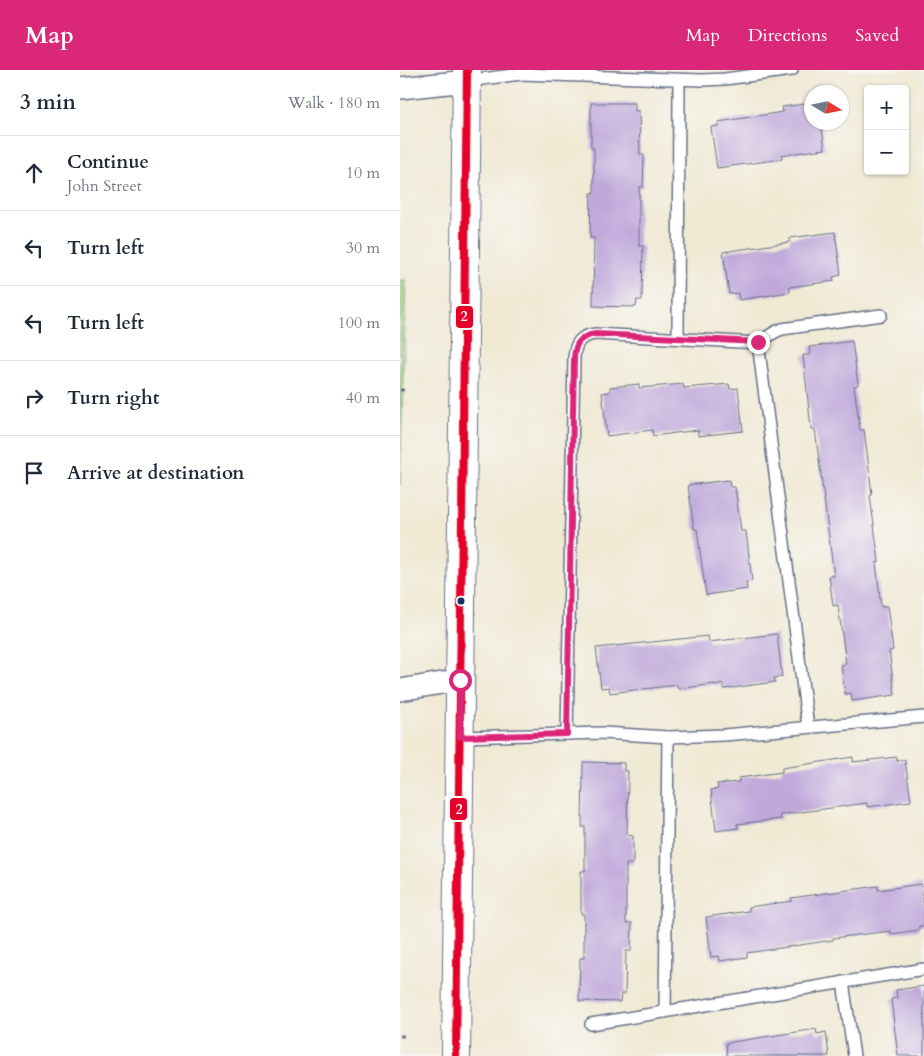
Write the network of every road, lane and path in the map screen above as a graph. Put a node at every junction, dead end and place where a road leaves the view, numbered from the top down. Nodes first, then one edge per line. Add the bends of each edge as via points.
1 (792, 70) edge
2 (725, 74) edge
3 (467, 75) edge
4 (679, 80) junction
5 (400, 88) edge
6 (882, 315) dead end
7 (678, 338) junction
8 (758, 342) junction
9 (400, 390) edge
10 (408, 390) dead end
11 (460, 680) junction
12 (400, 690) edge
13 (924, 717) edge
14 (808, 727) junction
15 (567, 734) junction
16 (460, 737) junction
17 (668, 737) junction
18 (924, 969) edge
19 (843, 982) junction
20 (665, 1012) junction
21 (591, 1024) dead end
22 (400, 1036) edge
23 (406, 1036) dead end
24 (456, 1056) edge
25 (854, 1056) edge

1 - 2 lane
2 - 4 lane
3 - 4 lane
3 - 5 street
3 - 11 main road
4 - 7 lane
6 - 8 lane via 782,329
7 - 8 lane
7 - 15 lane via 596,334 584,337 576,345
8 - 14 lane
9 - 10 path
11 - 12 street
11 - 16 main road
13 - 14 lane
14 - 17 lane
15 - 16 lane
15 - 17 lane
16 - 24 main road
17 - 20 lane
18 - 19 lane
19 - 20 lane
19 - 25 lane
20 - 21 lane
22 - 23 path

